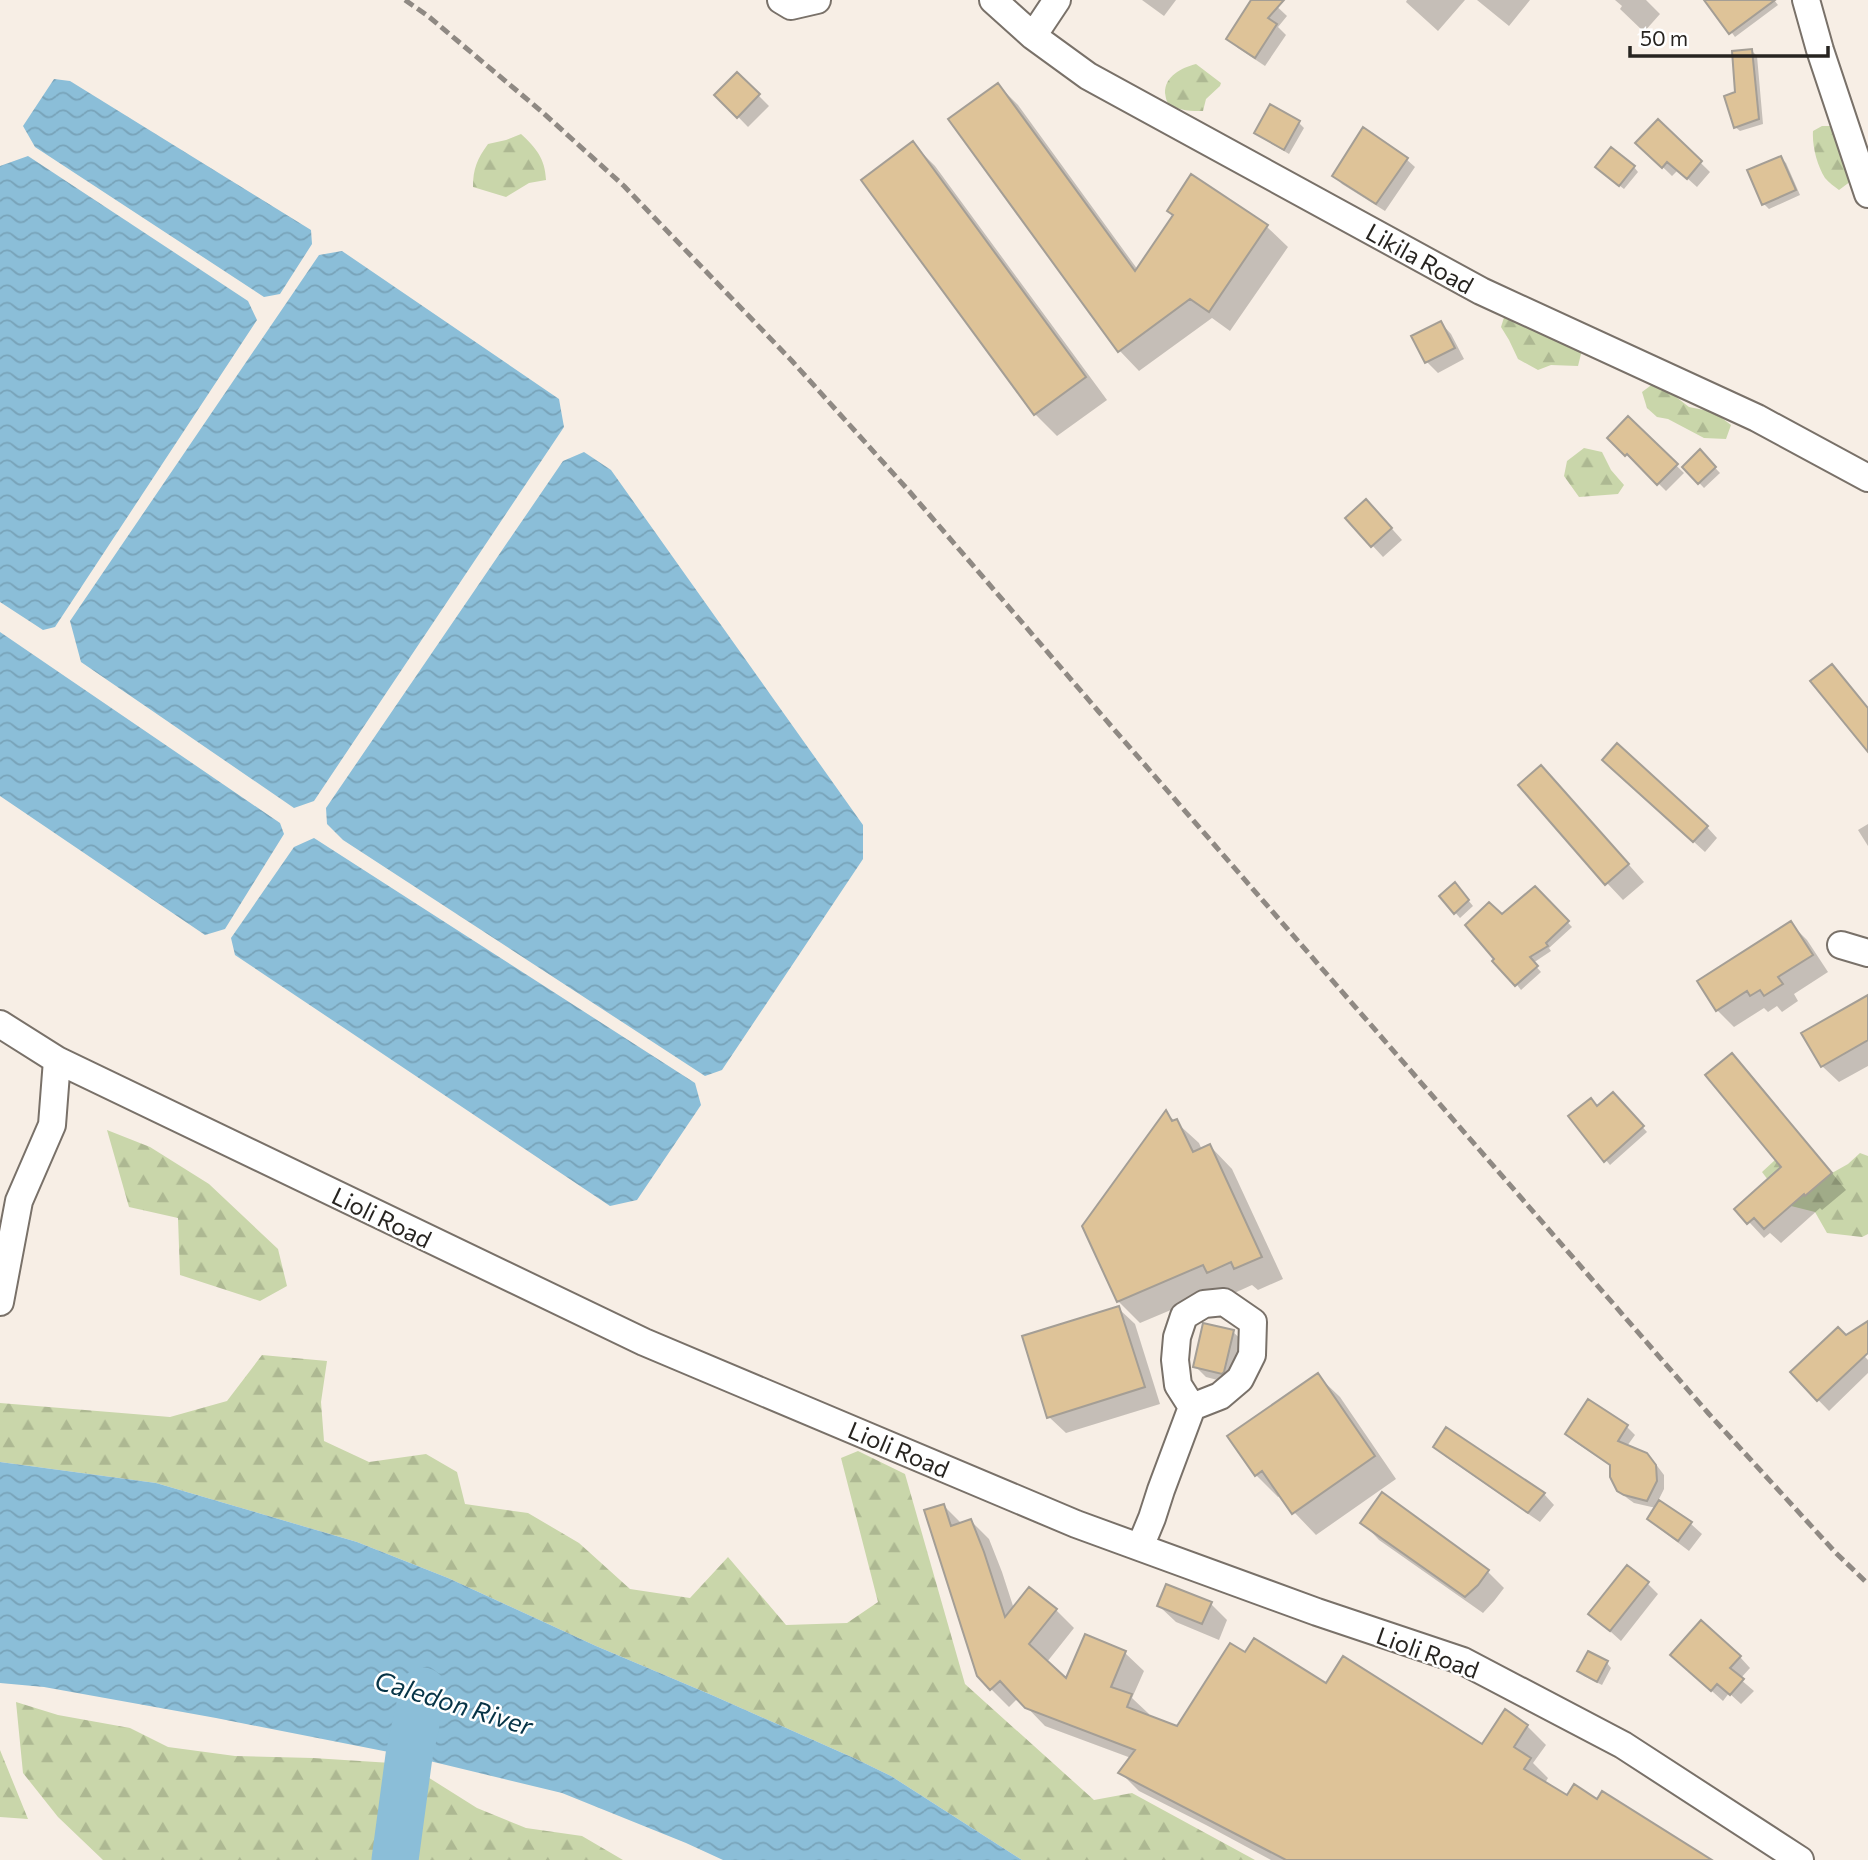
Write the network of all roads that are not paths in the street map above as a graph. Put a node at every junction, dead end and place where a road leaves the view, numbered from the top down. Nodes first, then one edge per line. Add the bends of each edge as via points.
1 (781, 0) edge
2 (817, 0) edge
3 (993, 0) edge
4 (1057, 0) edge
5 (1807, 0) edge
6 (1033, 36) junction
7 (1868, 194) edge
8 (1868, 478) edge
9 (1841, 945) dead end
10 (1868, 953) edge
11 (0, 1024) edge
12 (57, 1060) junction
13 (0, 1302) edge
14 (1192, 1407) dead end
15 (1140, 1547) junction
16 (1800, 1860) edge

1 - 2 street via 791,6
3 - 6 street, Likila Road
4 - 6 street
5 - 7 street
6 - 8 street, Likila Road via 1088,76 1480,291 1757,418
9 - 10 street
11 - 12 street, Lioli Road
12 - 13 street via 52,1125 19,1201
12 - 15 street, Lioli Road via 644,1342
14 - 15 street
15 - 16 street, Lioli Road via 1463,1661 1623,1745

